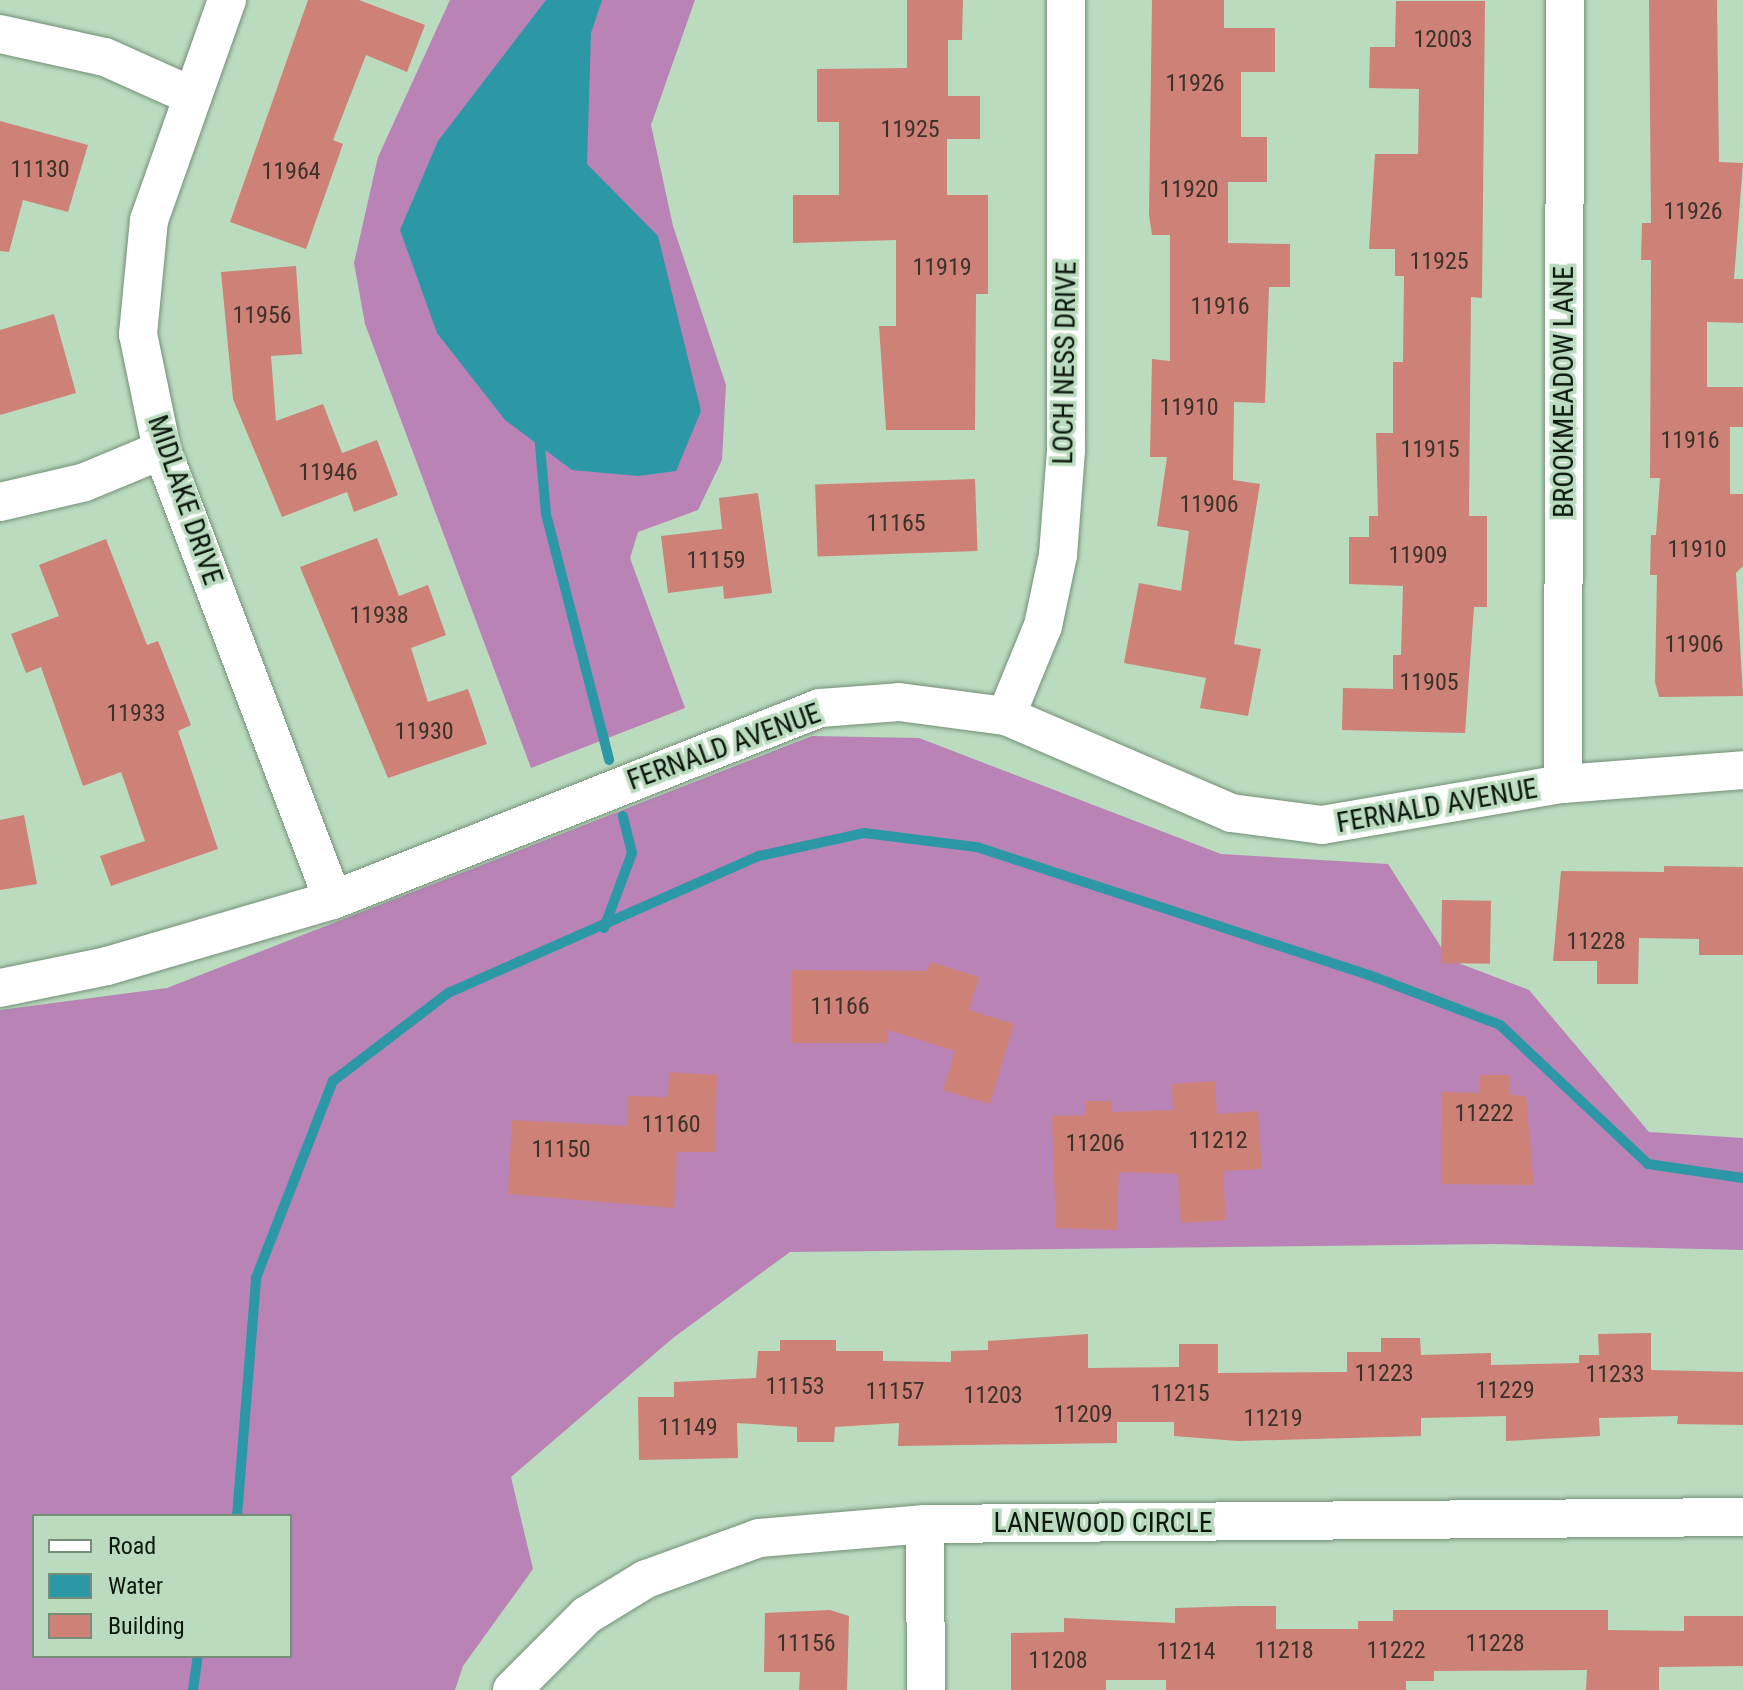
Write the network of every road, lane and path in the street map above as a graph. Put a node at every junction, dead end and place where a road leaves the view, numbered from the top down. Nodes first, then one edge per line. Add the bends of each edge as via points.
1 (227, 0) edge
2 (1066, 0) edge
3 (1565, 0) edge
4 (0, 34) edge
5 (190, 95) junction
6 (162, 450) junction
7 (0, 502) edge
8 (1006, 716) junction
9 (1743, 770) edge
10 (1563, 784) junction
11 (333, 900) junction
12 (0, 988) edge
13 (1743, 1517) edge
14 (925, 1524) junction
15 (512, 1690) edge
16 (926, 1690) edge

1 - 5 street, MIDLAKE DRIVE
2 - 8 street, LOCH NESS DRIVE via 1066,450 1058,555 1043,626
3 - 10 street, BROOKMEADOW LANE
4 - 5 street via 105,57
5 - 6 street, MIDLAKE DRIVE via 149,220 139,291 138,334
6 - 7 street via 85,482
6 - 11 street, MIDLAKE DRIVE
8 - 10 street, FERNALD AVENUE via 1231,813 1322,825
8 - 11 street, FERNALD AVENUE via 899,702 820,708
9 - 10 street, FERNALD AVENUE
11 - 12 street, FERNALD AVENUE via 107,966
13 - 14 street, LANEWOOD CIRCLE
14 - 15 street, LANEWOOD CIRCLE via 759,1538 688,1559 587,1615
14 - 16 street

